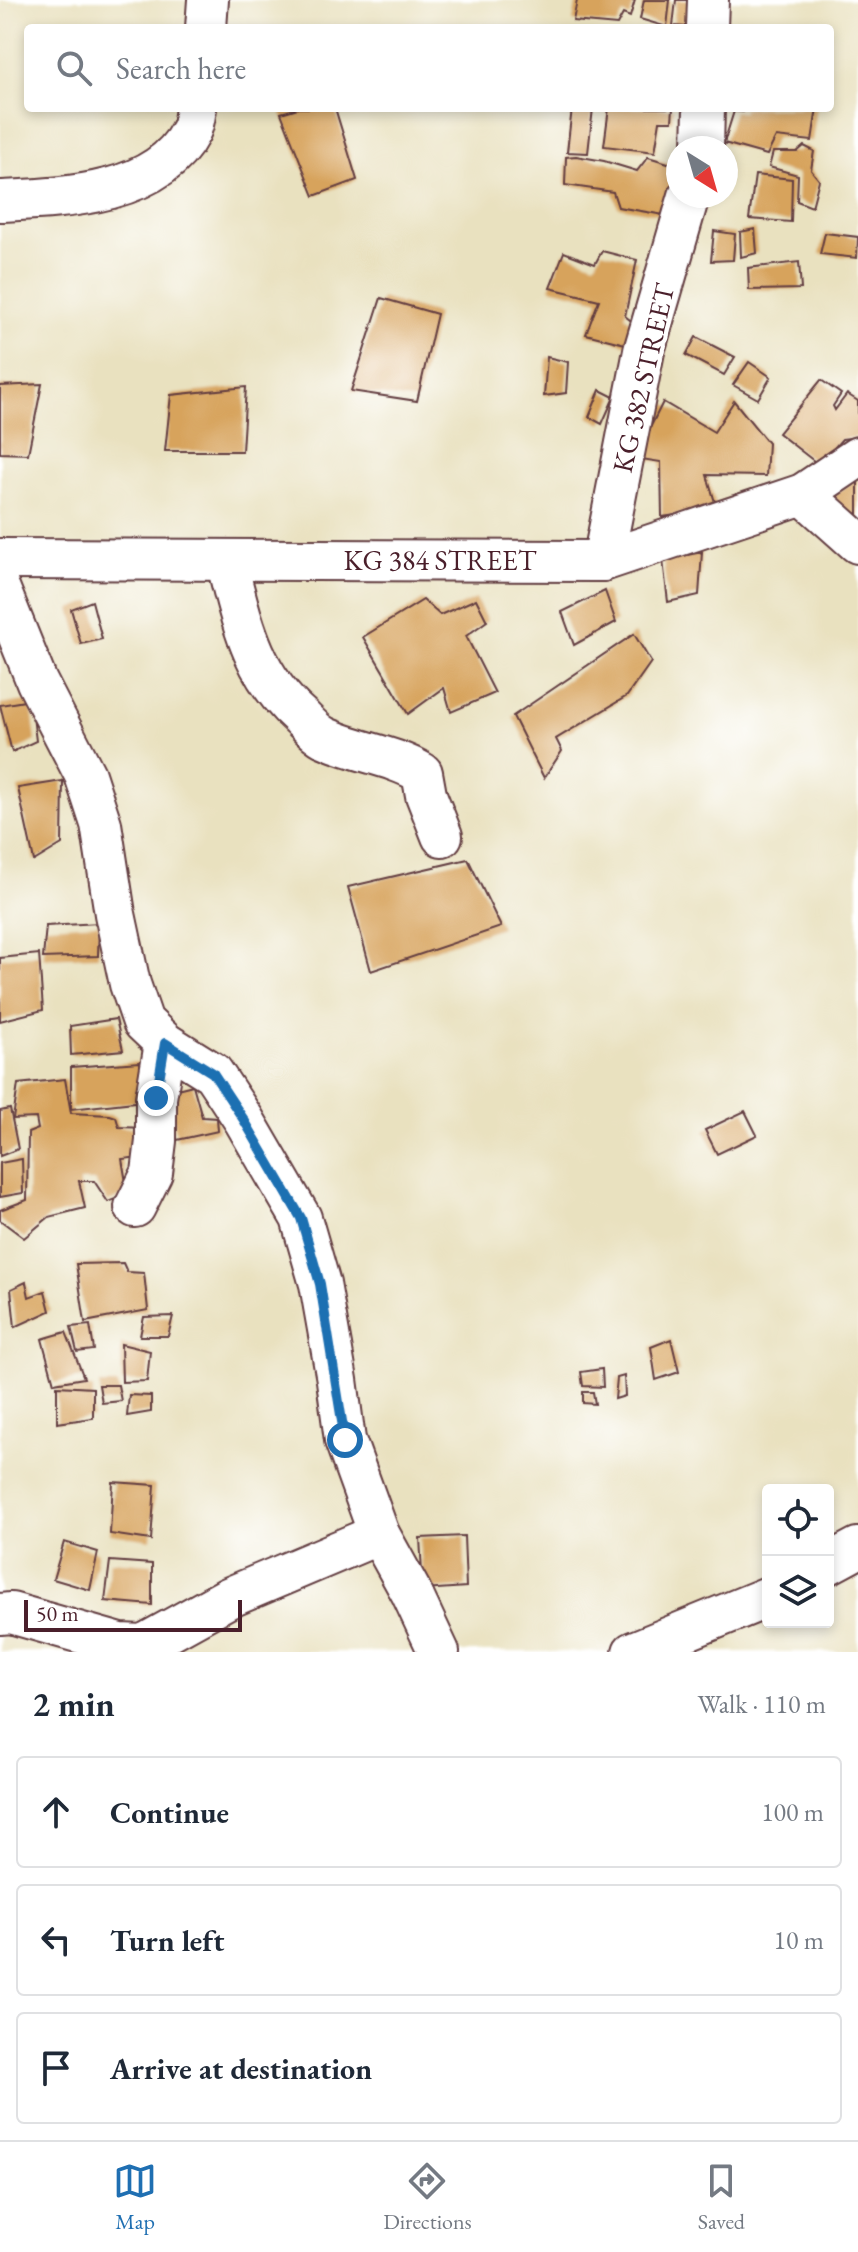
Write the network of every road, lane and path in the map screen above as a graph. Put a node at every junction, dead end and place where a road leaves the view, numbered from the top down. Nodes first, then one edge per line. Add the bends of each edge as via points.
1 (208, 0) edge
2 (708, 0) edge
3 (206, 24) edge
4 (707, 24) edge
5 (195, 112) edge
6 (704, 112) edge
7 (703, 136) edge
8 (0, 201) edge
9 (686, 208) edge
10 (858, 457) edge
11 (803, 494) junction
12 (858, 543) edge
13 (0, 559) edge
14 (226, 560) junction
15 (603, 561) junction
16 (0, 590) edge
17 (442, 836) dead end
18 (165, 1043) junction
19 (135, 1207) dead end
20 (379, 1534) junction
21 (858, 1548) edge
22 (834, 1561) edge
23 (762, 1599) edge
24 (0, 1614) edge
25 (439, 1652) edge
26 (633, 1652) edge

1 - 3 street
2 - 4 street
5 - 8 street via 191,131 175,153 142,179 64,198
6 - 7 street
9 - 15 street, KG 382 STREET via 644,351
10 - 11 street, KG 384 STREET
11 - 12 street
11 - 15 street, KG 384 STREET
13 - 14 street, KG 384 STREET
14 - 15 street, KG 384 STREET
14 - 17 street via 247,641 282,701 322,736 422,773
16 - 18 street via 37,682 85,775 101,824 130,984 143,1022
18 - 19 street via 152,1173
18 - 20 street via 213,1073 301,1218 320,1284 345,1440
20 - 24 street via 228,1598 143,1645
20 - 25 street
21 - 22 street
23 - 26 street

